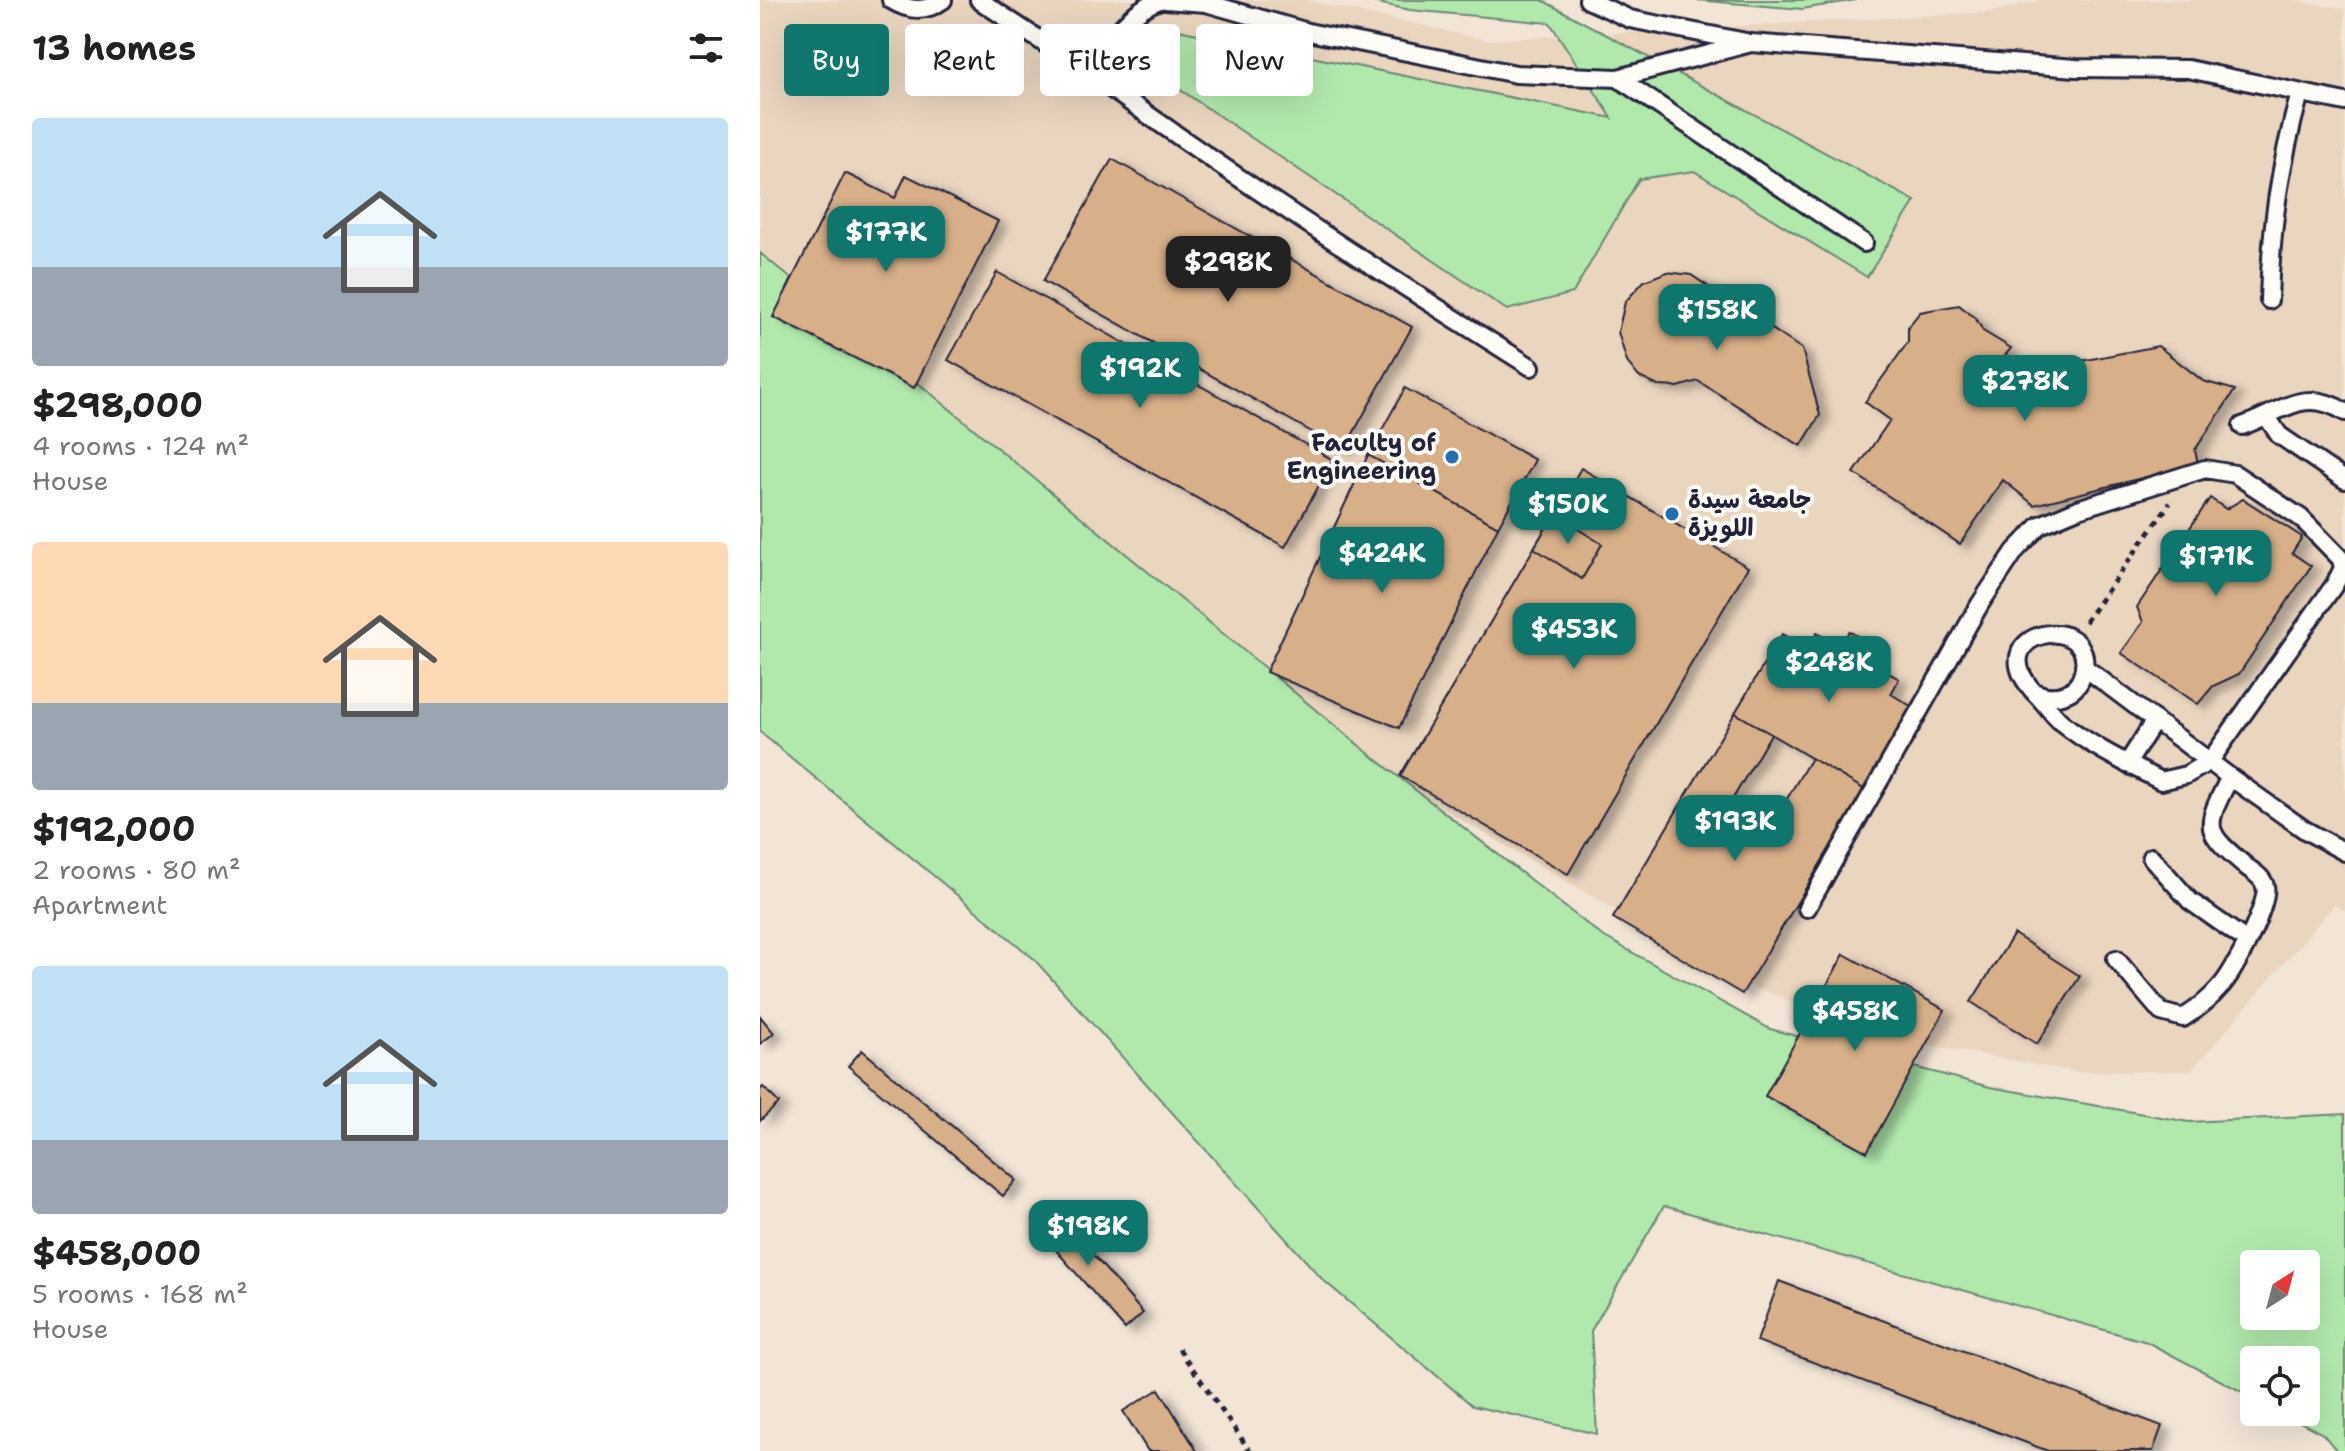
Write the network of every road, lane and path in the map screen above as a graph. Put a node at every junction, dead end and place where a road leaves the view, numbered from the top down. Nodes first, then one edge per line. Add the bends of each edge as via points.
1 (891, 0) edge
2 (943, 0) edge
3 (979, 0) edge
4 (1162, 0) edge
5 (1588, 0) edge
6 (1124, 24) edge
7 (1040, 40) edge
8 (1751, 43) junction
9 (1618, 78) junction
10 (2300, 93) junction
11 (1120, 96) edge
12 (2345, 102) edge
13 (1864, 243) dead end
14 (2269, 300) dead end
15 (1531, 367) dead end
16 (2345, 412) edge
17 (2267, 417) junction
18 (2242, 426) dead end
19 (2191, 474) junction
20 (2345, 480) edge
21 (2072, 639) junction
22 (2084, 667) junction
23 (2034, 692) junction
24 (2155, 720) junction
25 (2210, 761) junction
26 (2127, 764) junction
27 (2230, 777) junction
28 (2345, 852) edge
29 (2151, 857) dead end
30 (1807, 908) dead end
31 (2247, 941) junction
32 (2116, 959) dead end
33 (1179, 1349) dead end
34 (1250, 1451) edge

1 - 2 lane via 922,10
3 - 7 lane
4 - 6 lane via 1142,6
4 - 9 lane via 1206,3 1308,32 1516,74
5 - 8 lane via 1630,19
8 - 9 lane
8 - 10 lane via 2076,68 2188,69
9 - 13 lane
10 - 12 lane
10 - 14 lane via 2280,166
11 - 15 lane via 1299,219
16 - 17 lane via 2313,398
17 - 18 lane
17 - 20 lane via 2279,435
19 - 21 path
19 - 25 lane via 2205,469 2235,474 2301,518 2341,559 2343,568
19 - 30 lane via 2040,525 2015,551
21 - 22 lane
21 - 23 lane via 2053,632 2025,644 2021,676
22 - 23 lane via 2067,694 2045,697
22 - 24 lane
23 - 26 lane via 2061,721
24 - 25 lane
24 - 26 lane
25 - 26 lane via 2161,781
25 - 27 lane
27 - 28 lane
27 - 31 lane via 2210,828 2217,842 2266,888
29 - 31 lane via 2190,901
31 - 32 lane via 2224,983 2183,1018 2161,1012
33 - 34 path

